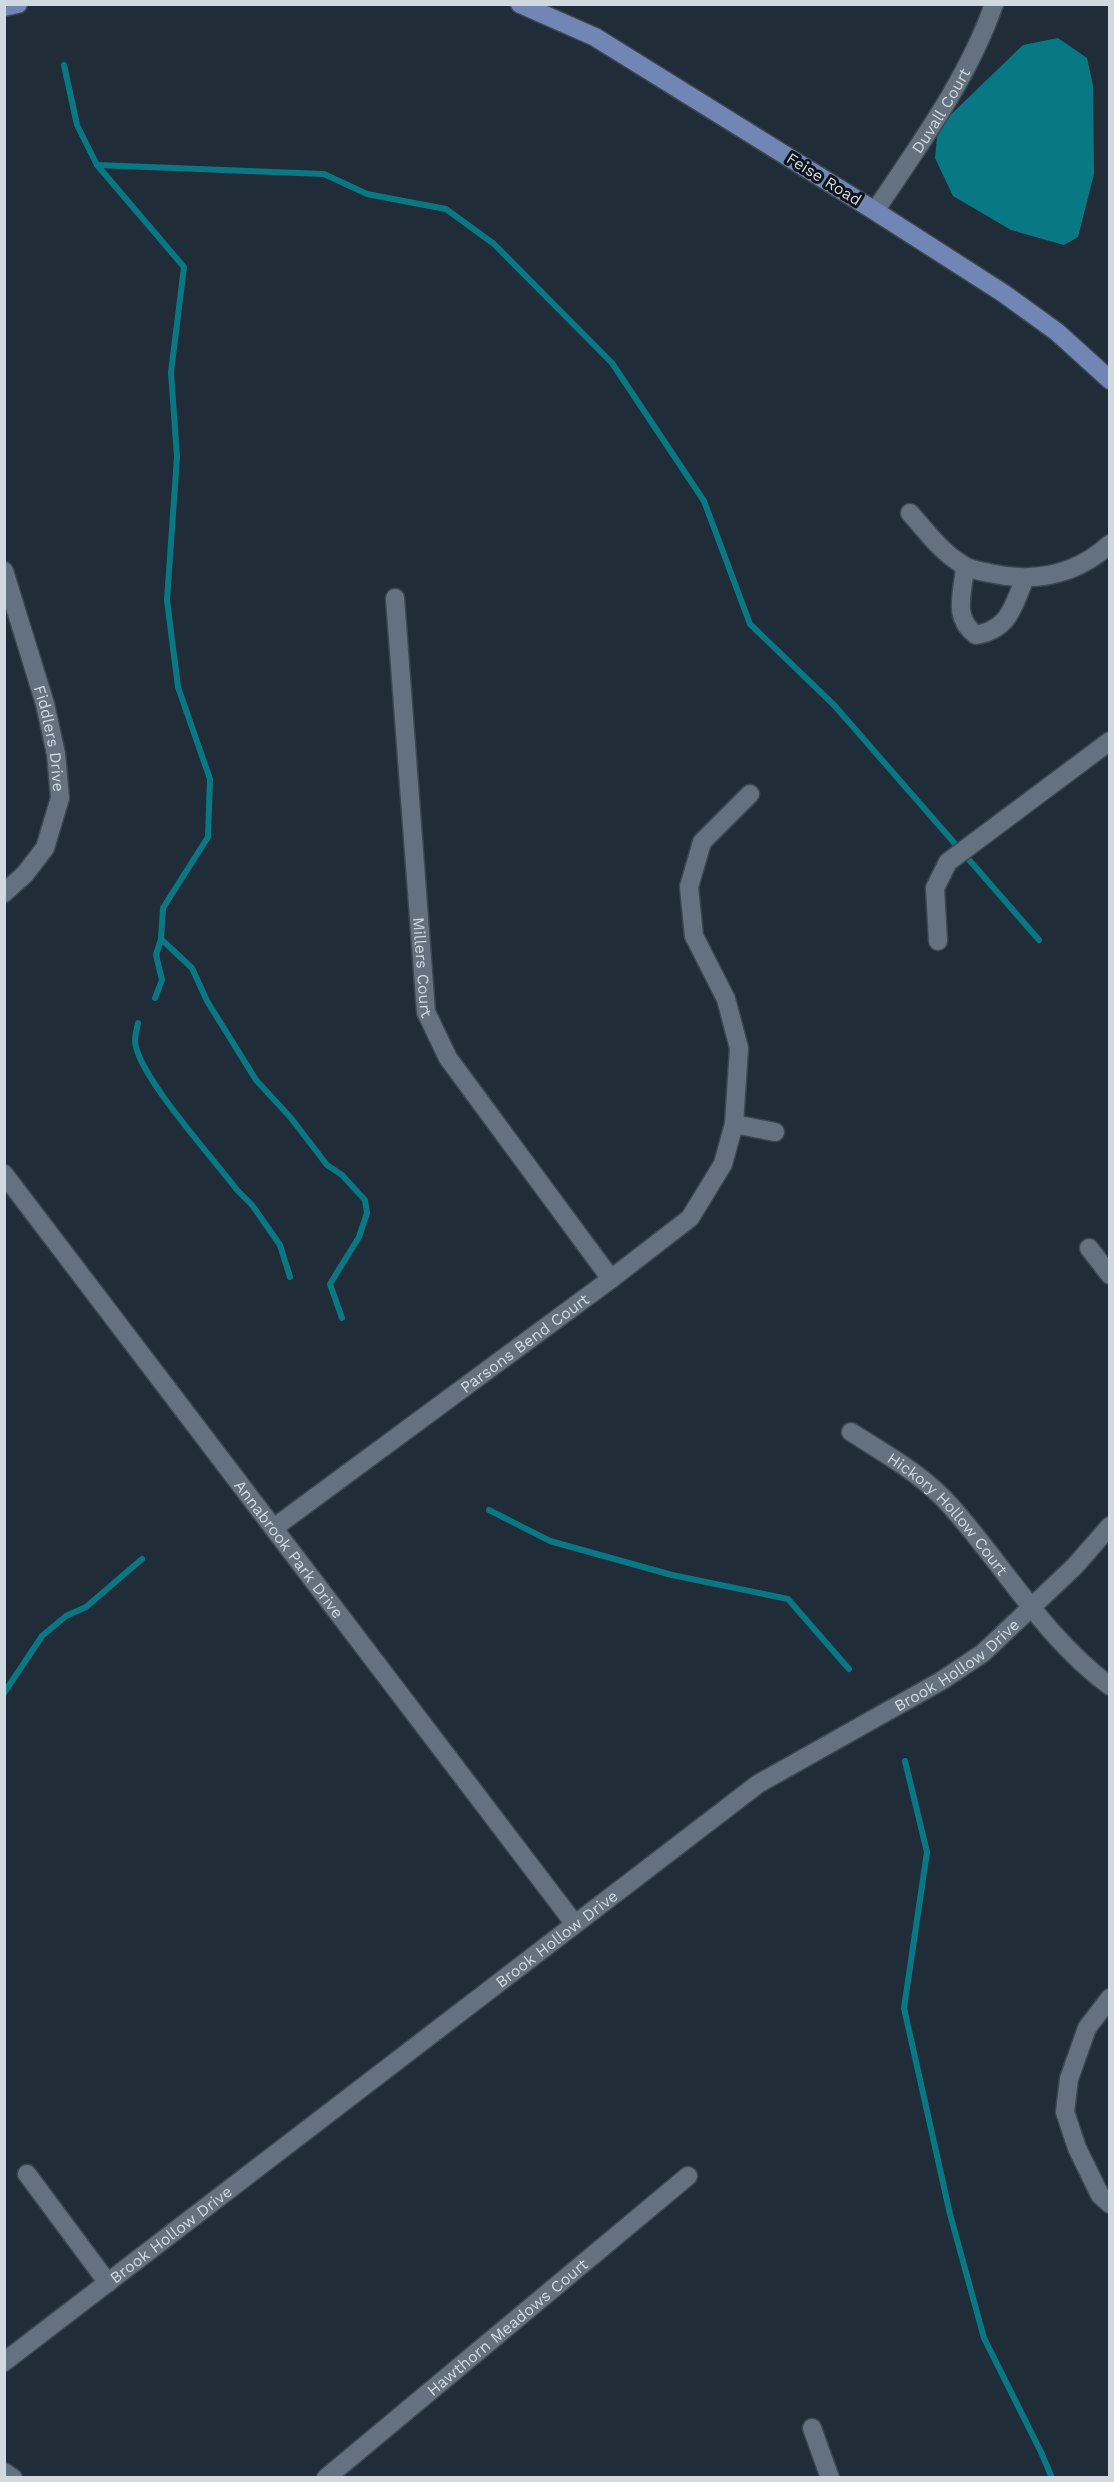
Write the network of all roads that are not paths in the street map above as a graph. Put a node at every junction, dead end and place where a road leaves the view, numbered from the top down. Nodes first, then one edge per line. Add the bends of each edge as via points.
1 (18, 4) edge
2 (520, 4) edge
3 (994, 4) edge
4 (4, 7) edge
5 (875, 211) junction
6 (1110, 380) edge
7 (910, 513) dead end
8 (1110, 544) edge
9 (965, 567) junction
10 (4, 571) edge
11 (1025, 578) junction
12 (395, 598) dead end
13 (1110, 741) edge
14 (750, 794) dead end
15 (4, 892) edge
16 (938, 941) dead end
17 (734, 1124) junction
18 (775, 1132) dead end
19 (4, 1174) edge
20 (1089, 1248) dead end
21 (1110, 1275) edge
22 (611, 1279) junction
23 (851, 1432) dead end
24 (1110, 1526) edge
25 (275, 1527) junction
26 (1032, 1609) junction
27 (1110, 1686) edge
28 (574, 1923) junction
29 (1110, 1998) edge
30 (27, 2174) dead end
31 (688, 2176) dead end
32 (1110, 2204) edge
33 (108, 2283) junction
34 (4, 2361) edge
35 (812, 2428) dead end
36 (4, 2472) edge
37 (13, 2478) edge
38 (326, 2478) edge
39 (830, 2478) edge

1 - 4 main road
2 - 5 main road, Feise Road via 595,37
3 - 5 street, Duvall Court via 981,40 952,92
5 - 6 main road, Feise Road via 1003,293 1057,332
7 - 9 street via 944,552
8 - 11 street via 1073,570
9 - 11 street
9 - 11 street via 959,612 967,628 976,635 1004,624
10 - 15 street, Fiddlers Drive via 45,704 60,798 45,848 25,874
12 - 22 street, Millers Court via 426,1012 448,1058
13 - 16 street via 948,862 935,888
14 - 17 street, Parsons Bend Court via 702,842 689,887 694,936 726,999 739,1048
17 - 18 street
17 - 22 street, Parsons Bend Court via 723,1164 690,1218
19 - 25 street, Annabrook Park Drive
20 - 21 street
22 - 25 street, Parsons Bend Court
23 - 26 street, Hickory Hollow Court via 897,1460 946,1501
24 - 26 street, Brook Hollow Drive
25 - 28 street, Annabrook Park Drive
26 - 27 street, Hickory Hollow Court
26 - 28 street, Brook Hollow Drive via 983,1653 941,1681 758,1784
28 - 33 street, Brook Hollow Drive
29 - 32 street via 1087,2028 1069,2079 1065,2112 1077,2148 1100,2195
30 - 33 street
31 - 38 street, Hawthorn Meadows Court
33 - 34 street, Brook Hollow Drive
35 - 39 street
36 - 37 street

